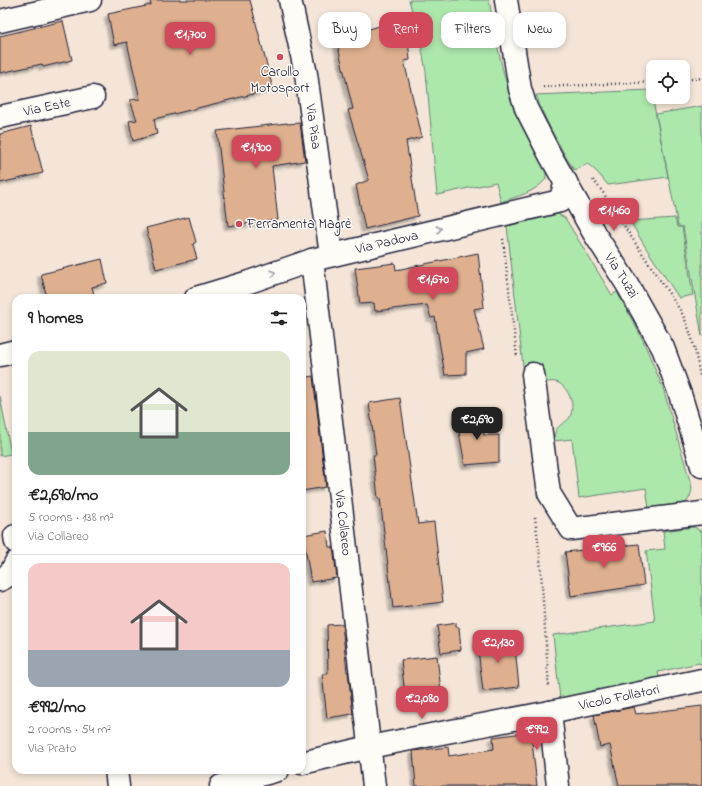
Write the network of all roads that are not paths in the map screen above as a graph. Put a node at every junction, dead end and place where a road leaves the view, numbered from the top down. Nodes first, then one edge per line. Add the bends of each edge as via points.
1 (90, 0) edge
2 (290, 0) edge
3 (506, 0) edge
4 (0, 21) edge
5 (93, 97) dead end
6 (0, 117) edge
7 (566, 182) junction
8 (321, 258) junction
9 (250, 290) edge
10 (223, 294) edge
11 (12, 352) edge
12 (0, 355) edge
13 (533, 374) dead end
14 (702, 466) edge
15 (702, 513) edge
16 (12, 571) edge
17 (0, 580) edge
18 (702, 680) edge
19 (550, 712) junction
20 (369, 747) junction
21 (306, 760) edge
22 (116, 774) edge
23 (264, 774) edge
24 (118, 786) edge
25 (221, 786) edge
26 (374, 786) edge
27 (558, 786) edge

1 - 4 street
2 - 8 street, Via Pisa via 306,74
3 - 7 street, Via Tuzzi via 520,88 526,108
5 - 6 street, Via Este
8 -> 7 street, Via Padova via 560,201
7 - 14 street, Via Tuzzi via 663,348
9 -> 8 street, Via Padova
8 - 20 street, Via Collareo
9 - 10 street, Via Padova
11 - 12 street
13 - 15 street via 549,493 571,530
16 - 17 street
18 - 19 street, Vicolo Follatori
19 - 20 street, Vicolo Follatori
19 - 27 street
20 - 21 street, Vicolo Follatori
20 - 26 street, Via Collareo
22 - 24 street
23 - 25 street

